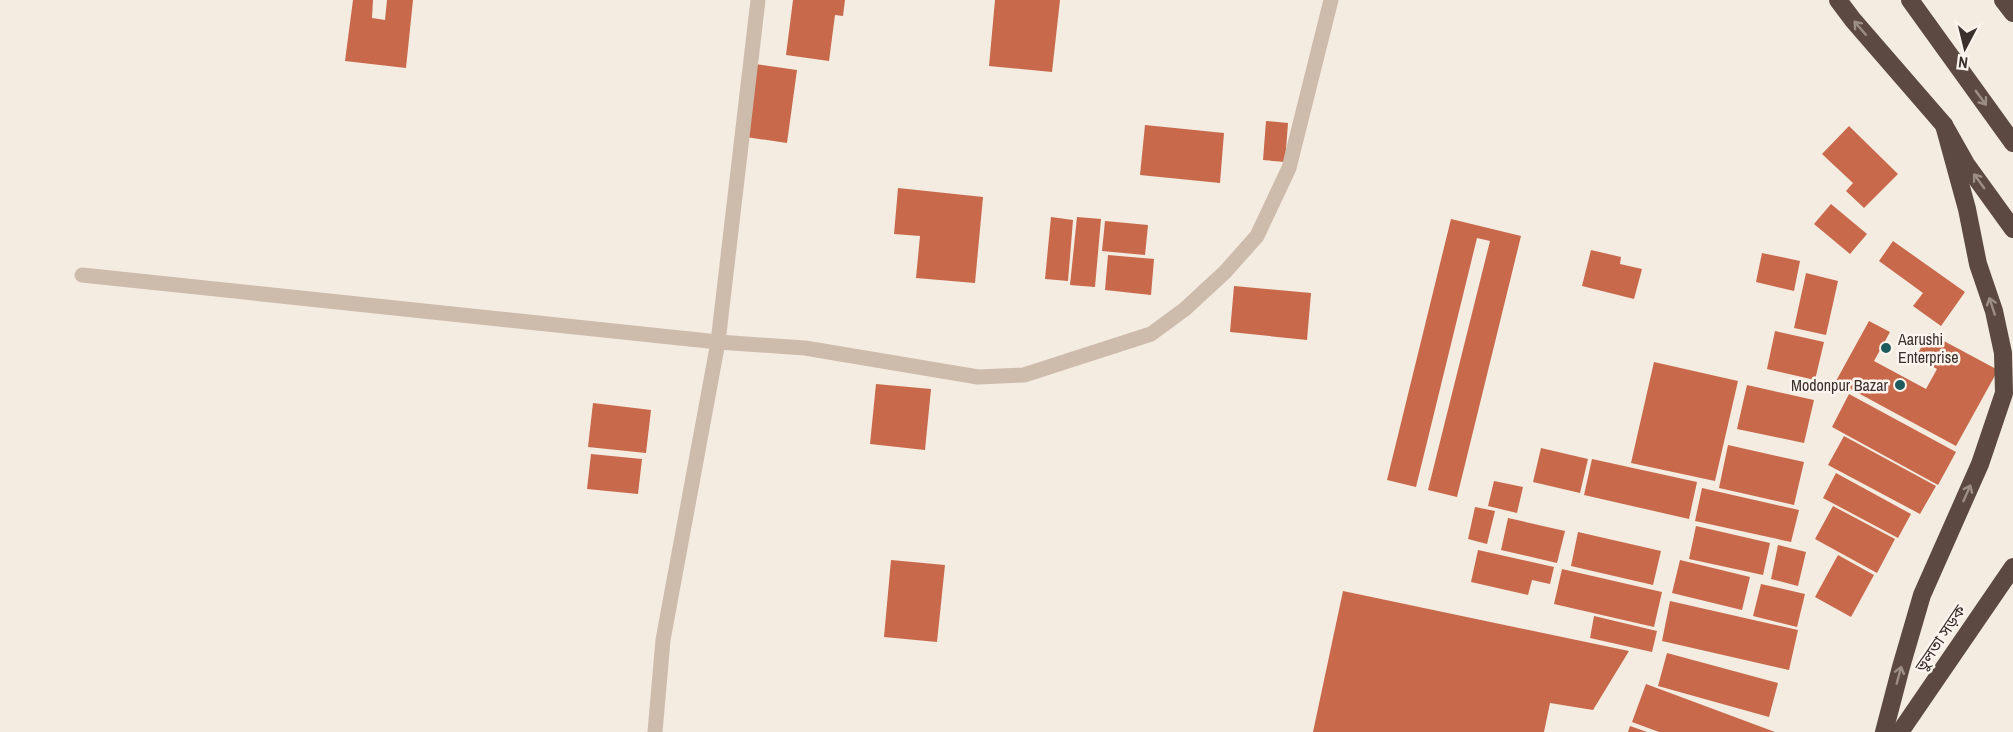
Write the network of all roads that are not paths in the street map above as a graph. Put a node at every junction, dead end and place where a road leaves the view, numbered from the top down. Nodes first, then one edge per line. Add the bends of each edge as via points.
1 (758, 0) edge
2 (1330, 0) edge
3 (1838, 0) edge
4 (1910, 0) edge
5 (2003, 0) edge
6 (2013, 13) edge
7 (1944, 125) junction
8 (2013, 143) edge
9 (2013, 229) edge
10 (82, 275) dead end
11 (718, 342) junction
12 (2013, 567) edge
13 (655, 732) edge
14 (1884, 732) edge
15 (1900, 732) edge

1 - 11 street
2 - 11 street via 1289,168 1257,236 1185,309 1150,334 1024,375 978,377 805,348
7 -> 3 highway
4 -> 8 highway
5 - 6 highway
9 -> 7 highway via 1966,164
14 -> 7 highway via 1922,595 1980,464 2004,393 2003,352 1994,311 1978,264
10 - 11 street
11 - 13 street via 663,640
12 - 15 highway, ভুলতা সড়ক

